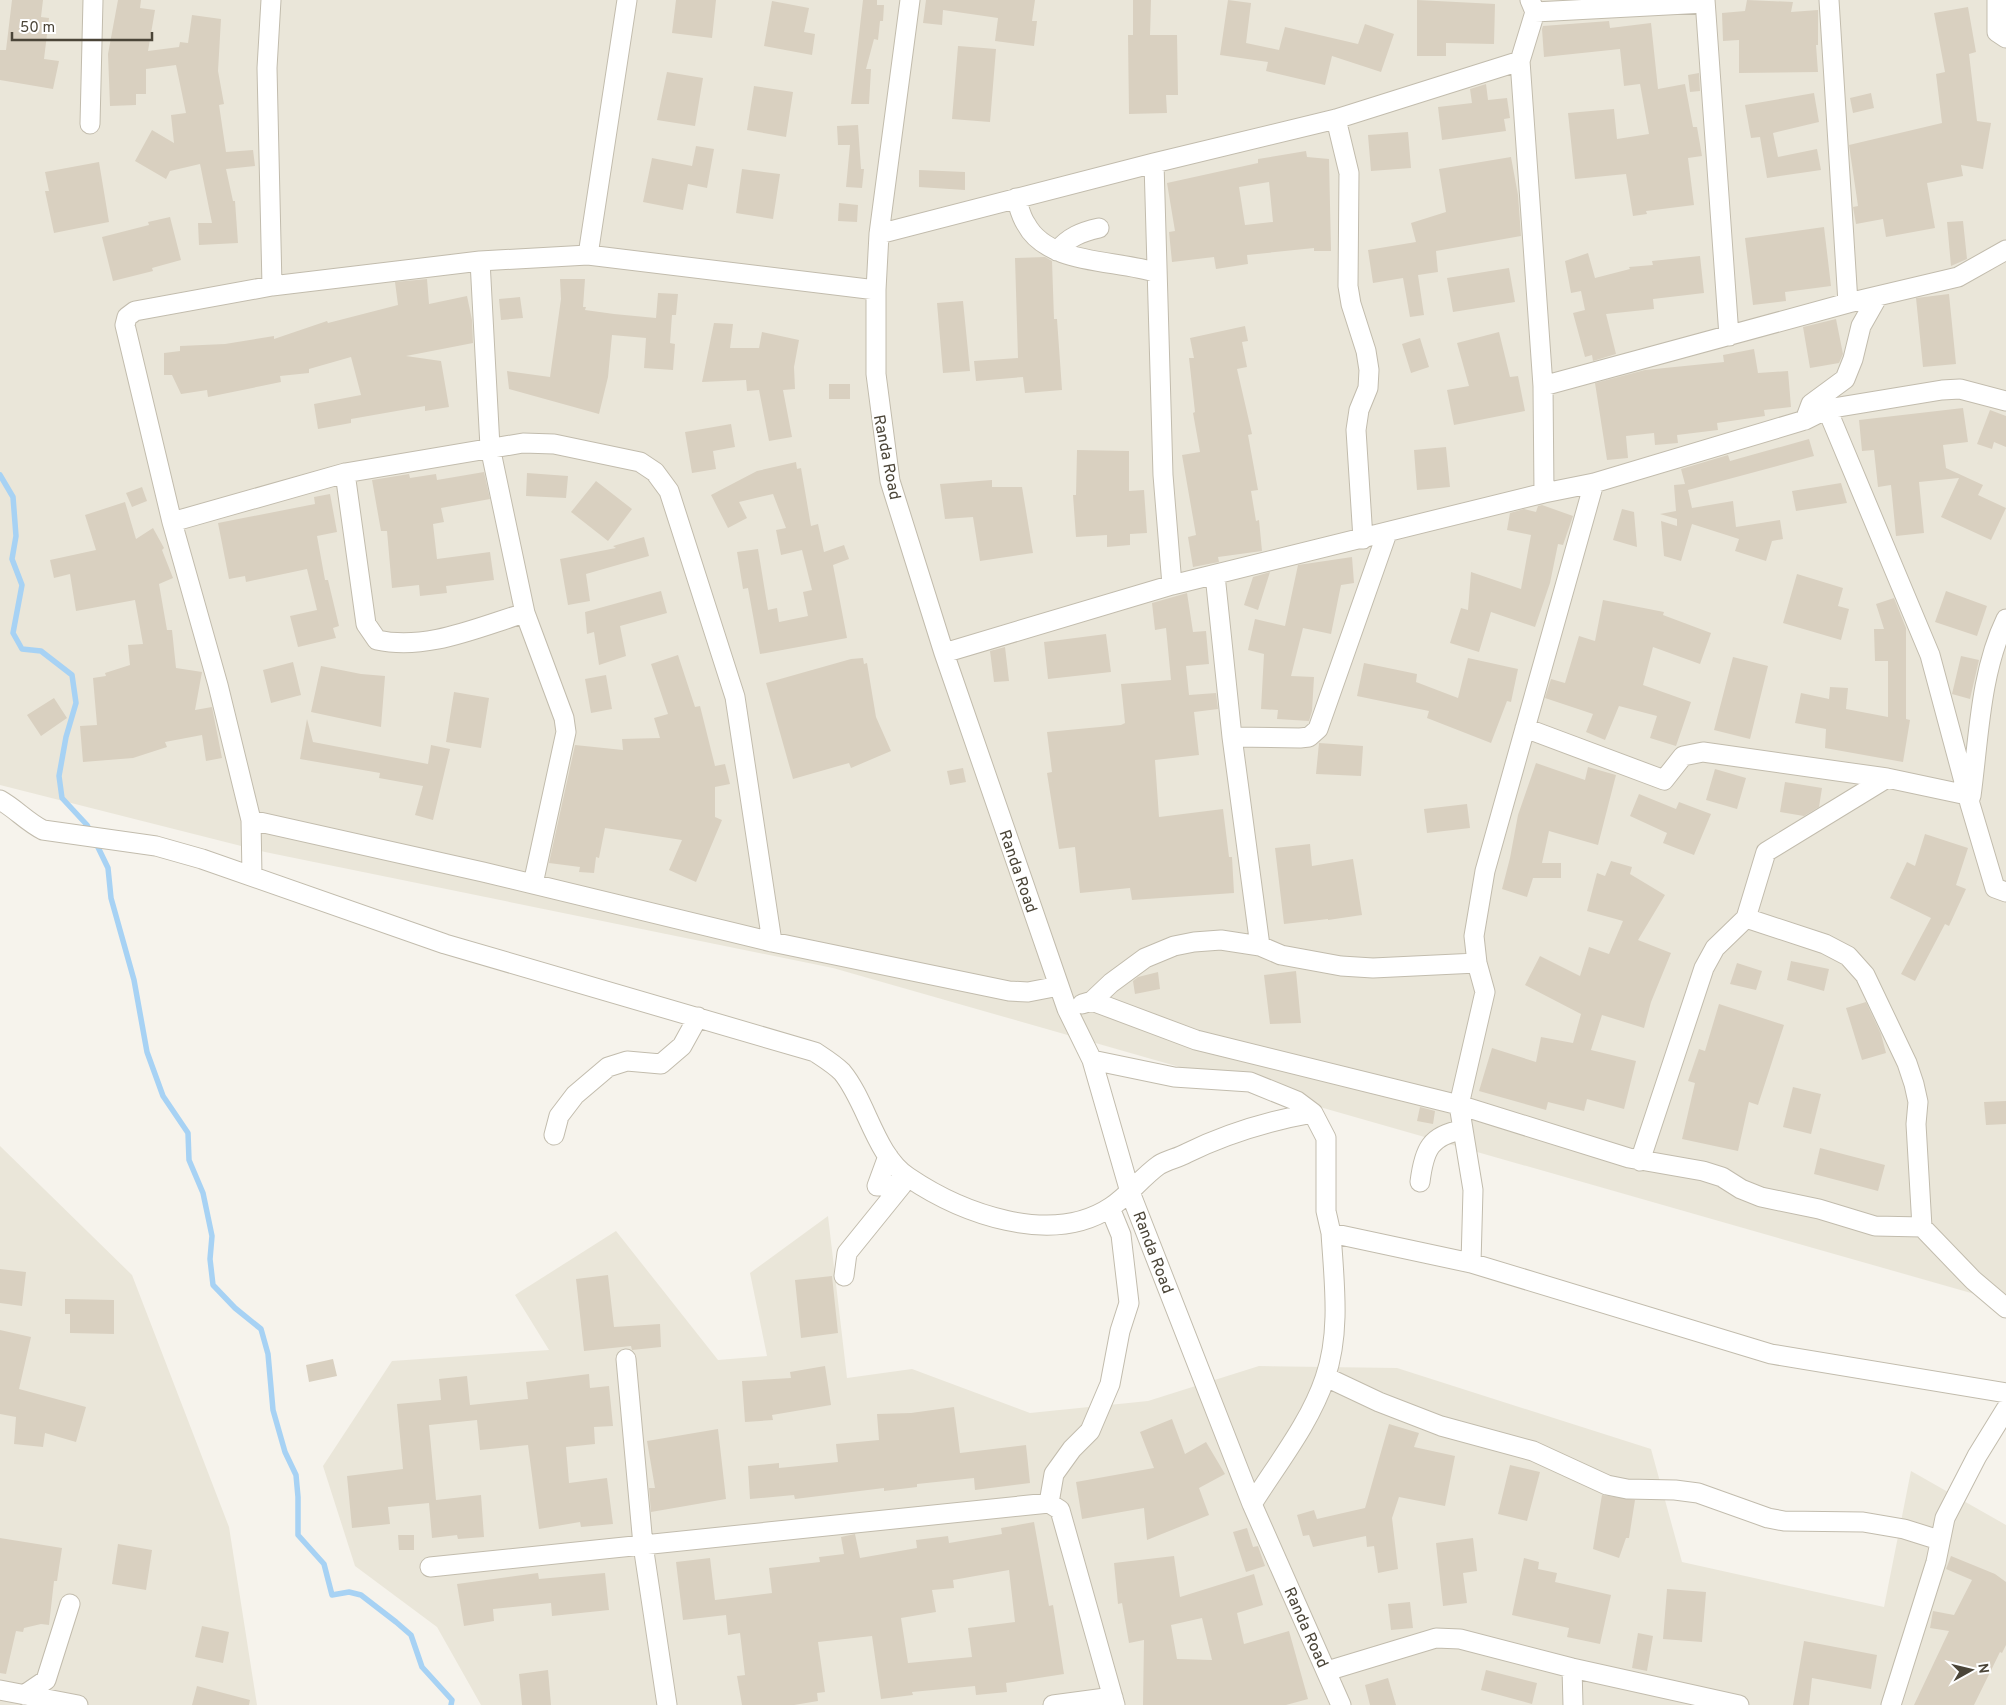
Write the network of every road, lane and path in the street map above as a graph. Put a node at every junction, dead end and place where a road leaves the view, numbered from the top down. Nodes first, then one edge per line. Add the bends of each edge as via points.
1 (93, 0) edge
2 (271, 0) edge
3 (627, 0) edge
4 (910, 0) edge
5 (1829, 0) edge
6 (1997, 0) edge
7 (1705, 2) edge
8 (1532, 6) edge
9 (2006, 38) edge
10 (1520, 61) junction
11 (1336, 119) junction
12 (90, 124) dead end
13 (1154, 163) junction
14 (1016, 198) junction
15 (1098, 228) dead end
16 (879, 234) junction
17 (2006, 250) edge
18 (1057, 251) junction
19 (588, 255) junction
20 (480, 261) junction
21 (1157, 273) junction
22 (272, 286) junction
23 (876, 290) junction
24 (1878, 296) junction
25 (1848, 303) junction
26 (1729, 336) junction
27 (1543, 386) junction
28 (2006, 401) edge
29 (1828, 409) junction
30 (1805, 420) junction
31 (490, 447) junction
32 (345, 473) junction
33 (1594, 483) junction
34 (1544, 494) junction
35 (172, 522) junction
36 (1387, 533) junction
37 (1363, 539) junction
38 (1214, 575) junction
39 (1172, 585) junction
40 (525, 613) junction
41 (2006, 619) edge
42 (944, 654) junction
43 (1525, 728) junction
44 (1232, 737) junction
45 (1887, 778) junction
46 (0, 800) edge
47 (1969, 800) junction
48 (251, 820) junction
49 (252, 876) junction
50 (533, 884) junction
51 (2006, 892) edge
52 (1746, 918) junction
53 (772, 942) junction
54 (1260, 946) junction
55 (1477, 962) junction
56 (1059, 986) junction
57 (1092, 1001) junction
58 (1067, 1009) junction
59 (698, 1017) junction
60 (1092, 1060) junction
61 (1460, 1105) junction
62 (1313, 1113) junction
63 (1463, 1130) junction
64 (554, 1135) dead end
65 (888, 1156) junction
66 (1640, 1160) junction
67 (1420, 1182) dead end
68 (1130, 1192) junction
69 (1110, 1208) junction
70 (1922, 1227) junction
71 (1331, 1233) junction
72 (1471, 1262) junction
73 (844, 1276) dead end
74 (2006, 1308) edge
75 (626, 1359) dead end
76 (1326, 1377) junction
77 (2006, 1393) edge
78 (2006, 1409) edge
79 (1049, 1503) junction
80 (1252, 1504) junction
81 (1939, 1540) junction
82 (643, 1545) junction
83 (430, 1567) dead end
84 (70, 1604) dead end
85 (1572, 1668) junction
86 (1327, 1671) junction
87 (0, 1690) edge
88 (24, 1694) junction
89 (1114, 1701) edge
90 (78, 1705) edge
91 (667, 1705) edge
92 (1053, 1705) edge
93 (1341, 1705) edge
94 (1573, 1705) edge
95 (1740, 1705) edge
96 (1891, 1705) edge

1 - 12 street
2 - 22 street via 268,77
3 - 19 street
4 - 16 street, Randa Road
5 - 25 street
6 - 9 street via 1997,32
7 - 8 street
7 - 26 street
8 - 10 street
10 - 11 street
10 - 27 street
11 - 13 street
11 - 37 street via 1349,173 1348,286 1369,370 1368,388 1359,410 1356,430
13 - 14 street
13 - 21 street
14 - 16 street
14 - 18 street via 1026,226
15 - 18 street via 1066,240
16 - 23 street, Randa Road
17 - 24 street via 1958,277
18 - 21 street
19 - 20 street
19 - 23 street
20 - 22 street
20 - 31 street
21 - 39 street via 1163,475
22 - 35 street via 135,311 127,317 125,325
23 - 42 street, Randa Road via 876,374 890,481
24 - 25 street
24 - 30 street via 1861,326 1844,379 1811,404
25 - 26 street
26 - 27 street
27 - 34 street
28 - 29 street via 1960,389
29 - 30 street
29 - 47 street via 1930,655
30 - 33 street
31 - 32 street
31 - 40 street
31 - 53 street via 554,444 640,462 655,472 669,491 735,697
32 - 35 street
32 - 40 street via 366,624 377,640 393,644 430,641
33 - 34 street
33 - 43 street
34 - 36 street
35 - 48 street via 218,685
36 - 37 street
36 - 44 street via 1318,729 1300,738
37 - 38 street
38 - 39 street
38 - 44 street
39 - 42 street
40 - 50 street via 564,718 566,732
41 - 47 street via 1989,663
42 - 56 street, Randa Road
43 - 45 street via 1664,780 1683,756 1703,752
43 - 55 street via 1485,871 1474,936
44 - 54 street
45 - 47 street
45 - 52 street via 1766,852
46 - 49 street via 42,830 156,846
47 - 51 street via 1996,888
48 - 49 street
48 - 50 street
49 - 59 street via 445,944
50 - 53 street
52 - 66 street via 1715,948 1704,968
52 - 70 street via 1825,944 1848,956 1865,975 1908,1063 1914,1084 1918,1102 1916,1124
53 - 56 street via 1009,991 1028,992
54 - 55 street via 1281,955 1349,967
54 - 57 street via 1221,940 1174,946 1145,958
55 - 61 street via 1485,992
56 - 58 street, Randa Road
57 - 58 street
57 - 61 street via 1196,1040
58 - 60 street, Randa Road
59 - 64 street via 682,1046 661,1064 626,1061 608,1067 575,1095 559,1116
59 - 65 street via 815,1052 829,1061 842,1073
60 - 62 street via 1174,1077 1250,1082 1296,1101
60 - 68 street, Randa Road
61 - 63 street
61 - 66 street
62 - 68 street via 1272,1121 1211,1141 1160,1165
62 - 71 street via 1326,1138 1326,1212
63 - 67 street via 1445,1133 1431,1145 1422,1162
63 - 72 street via 1473,1190
65 - 69 street via 906,1176 941,1198 1014,1222 1049,1225 1080,1221
65 - 73 street via 877,1186 902,1184 847,1253
66 - 70 street via 1703,1171 1760,1196 1875,1226
68 - 69 street
68 - 80 street, Randa Road
69 - 79 street via 1121,1235 1129,1303 1110,1384 1090,1431 1054,1474
70 - 74 street via 1973,1280
71 - 72 street
71 - 76 street via 1335,1315
72 - 77 street via 1771,1354
75 - 82 street
76 - 80 street via 1302,1425
76 - 81 street via 1378,1402 1441,1426 1533,1451 1607,1486 1698,1492 1768,1518 1862,1522 1904,1529
78 - 81 street via 1955,1496
79 - 82 street
79 - 89 street via 1060,1510
80 - 86 street, Randa Road
81 - 96 street via 1936,1562
82 - 83 street
82 - 91 street
84 - 88 street via 46,1680
85 - 86 street via 1460,1638 1436,1638
85 - 94 street
85 - 95 street
86 - 93 street, Randa Road
87 - 88 street
88 - 90 street
89 - 92 street

